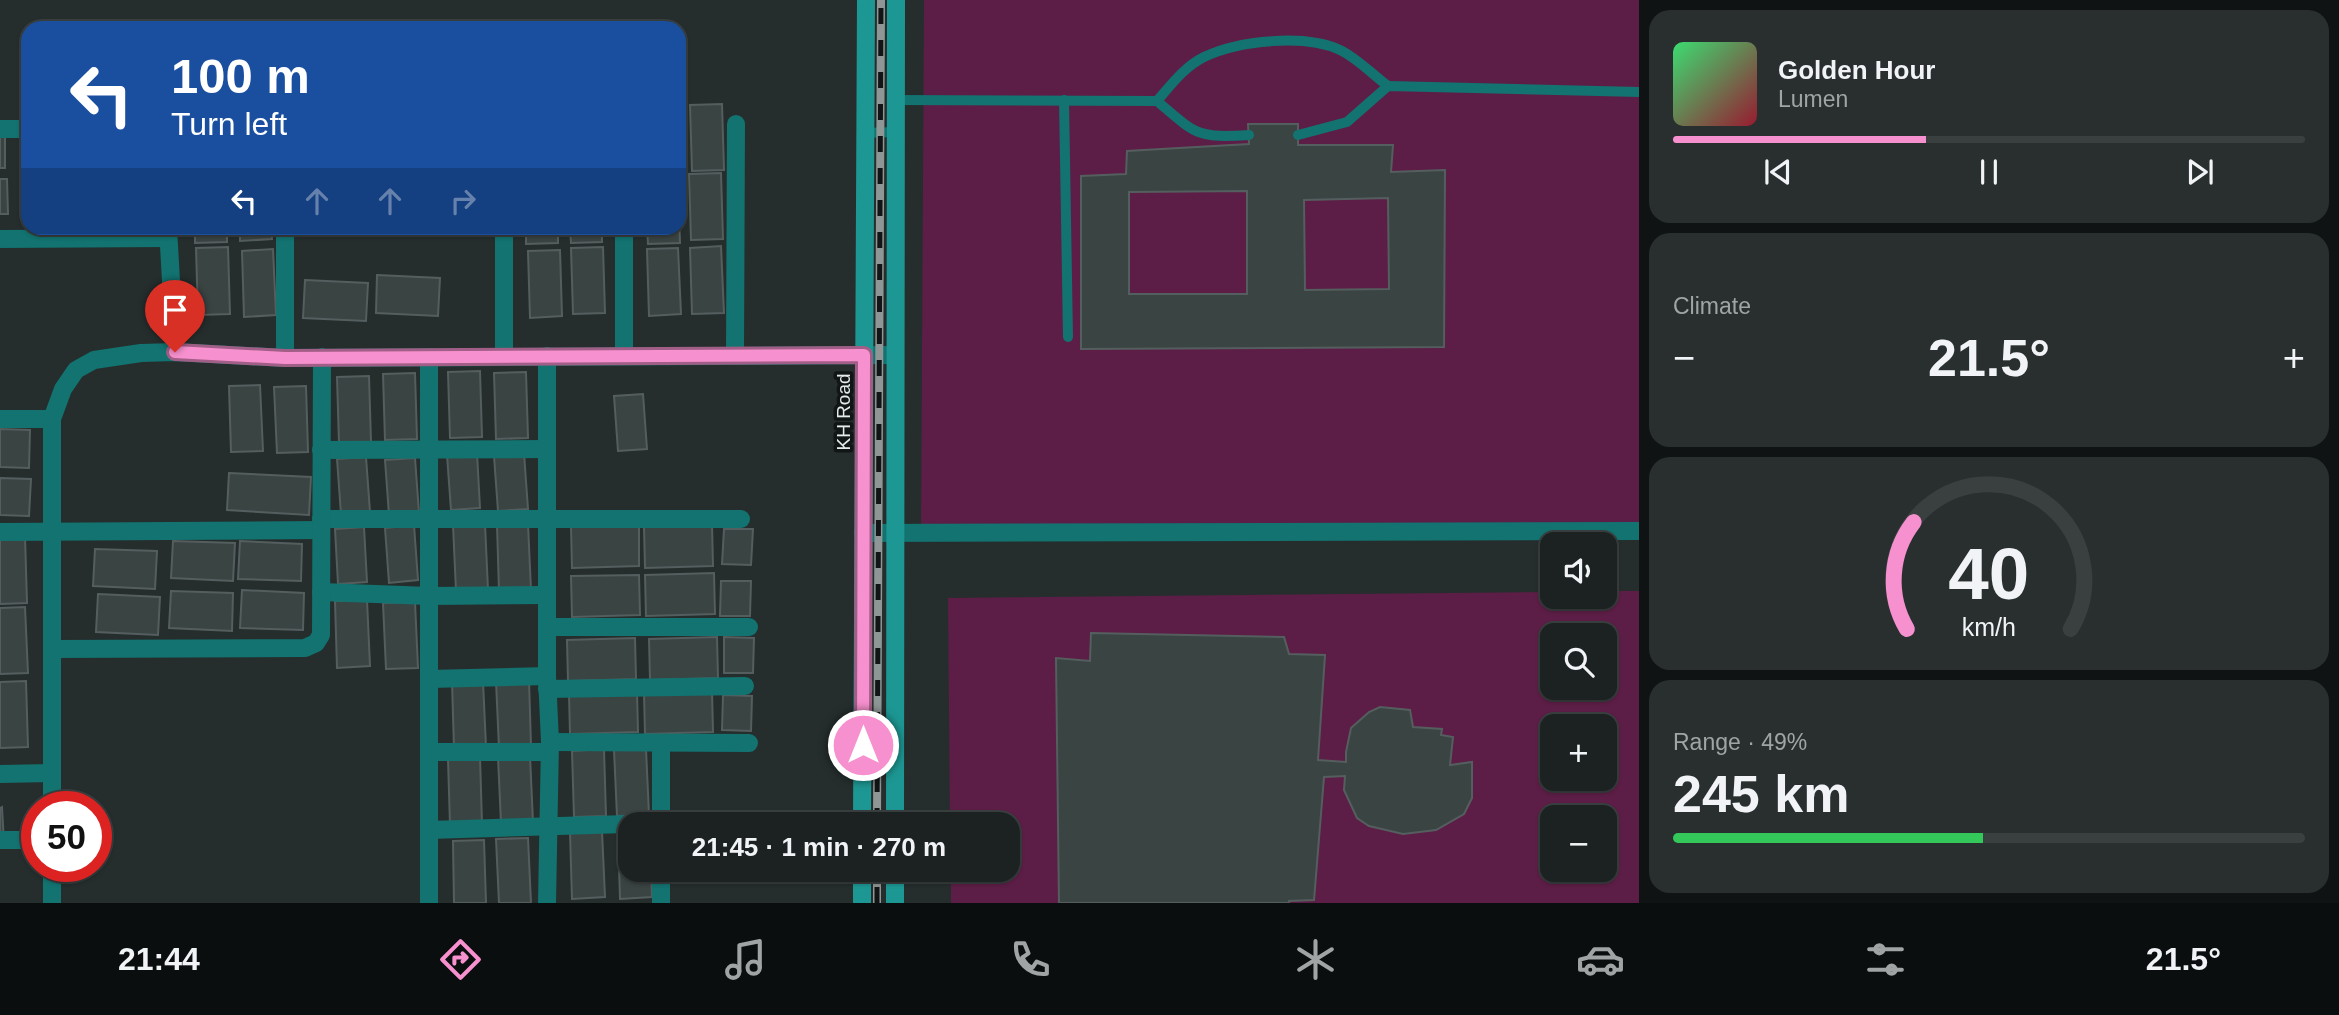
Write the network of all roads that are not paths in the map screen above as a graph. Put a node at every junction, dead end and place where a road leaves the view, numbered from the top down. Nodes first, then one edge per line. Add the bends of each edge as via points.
1 (866, 0) edge
2 (896, 0) edge
3 (1388, 86) junction
4 (1639, 92) edge
5 (895, 100) junction
6 (1064, 100) junction
7 (1157, 101) junction
8 (736, 124) dead end
9 (21, 129) edge
10 (0, 130) edge
11 (865, 132) junction
12 (895, 132) junction
13 (1249, 135) dead end
14 (1298, 135) dead end
15 (113, 235) edge
16 (169, 235) edge
17 (285, 235) edge
18 (504, 235) edge
19 (624, 235) edge
20 (0, 239) edge
21 (1068, 337) dead end
22 (175, 352) junction
23 (735, 355) junction
24 (864, 355) junction
25 (894, 355) junction
26 (504, 356) junction
27 (547, 356) junction
28 (624, 356) junction
29 (321, 357) junction
30 (429, 357) junction
31 (285, 358) junction
32 (0, 419) edge
33 (52, 419) junction
34 (547, 449) junction
35 (321, 450) junction
36 (429, 450) junction
37 (430, 519) junction
38 (741, 519) dead end
39 (547, 520) junction
40 (321, 525) junction
41 (52, 531) junction
42 (1639, 531) edge
43 (0, 532) edge
44 (863, 533) junction
45 (895, 533) junction
46 (321, 592) junction
47 (547, 595) junction
48 (430, 596) junction
49 (547, 627) junction
50 (749, 627) dead end
51 (52, 649) junction
52 (430, 679) junction
53 (547, 682) junction
54 (745, 686) dead end
55 (749, 743) dead end
56 (661, 744) junction
57 (549, 747) junction
58 (429, 752) junction
59 (52, 773) junction
60 (0, 774) edge
61 (52, 791) edge
62 (661, 812) edge
63 (862, 812) edge
64 (895, 812) edge
65 (618, 824) edge
66 (547, 825) junction
67 (429, 830) junction
68 (0, 840) edge
69 (21, 840) edge
70 (52, 882) edge
71 (661, 882) edge
72 (862, 882) edge
73 (895, 882) edge
74 (52, 903) edge
75 (429, 903) edge
76 (547, 903) edge
77 (661, 903) edge
78 (862, 903) edge
79 (895, 903) edge

1 - 11 main road, KH Road
2 - 5 main road
3 - 4 lane
3 - 7 lane via 1343,51 1321,43 1293,41 1241,46 1203,57 1181,72
3 - 14 lane via 1347,122
5 - 6 lane
5 - 12 main road
6 - 7 lane
6 - 21 lane
7 - 13 lane via 1200,135
8 - 23 street
9 - 10 street
11 - 12 lane
11 - 24 main road, KH Road
12 - 25 main road
15 - 20 street
16 - 22 street
17 - 31 street
18 - 26 street
19 - 28 street
22 - 31 street
22 - 33 street via 94,360 76,370
23 - 24 street
23 - 28 street
24 - 25 street
24 - 44 main road, KH Road
25 - 45 main road
26 - 27 street
26 - 30 street
27 - 28 street
27 - 34 street
29 - 30 street
29 - 31 street
29 - 35 street
30 - 36 street
32 - 33 street
33 - 41 street
34 - 36 street
34 - 39 street
35 - 36 street
35 - 40 street
36 - 37 street
37 - 39 street
37 - 40 street
37 - 48 street
38 - 39 street
39 - 47 street
40 - 41 street
40 - 46 street
41 - 43 street
41 - 51 street
42 - 45 street
44 - 45 street
44 - 63 main road, KH Road
45 - 64 main road
46 - 48 street
46 - 51 street via 321,635 305,648
47 - 48 street
47 - 49 street
48 - 52 street
49 - 50 street
49 - 53 street
51 - 59 street
52 - 53 street
52 - 58 street
53 - 54 street
53 - 57 street
55 - 56 street
56 - 57 street
56 - 62 street
57 - 58 street
57 - 66 street
58 - 67 street
59 - 60 street
59 - 61 street
65 - 66 street
66 - 67 street
66 - 76 street
67 - 75 street
68 - 69 street
70 - 74 street
71 - 77 street
72 - 78 main road
73 - 79 main road

